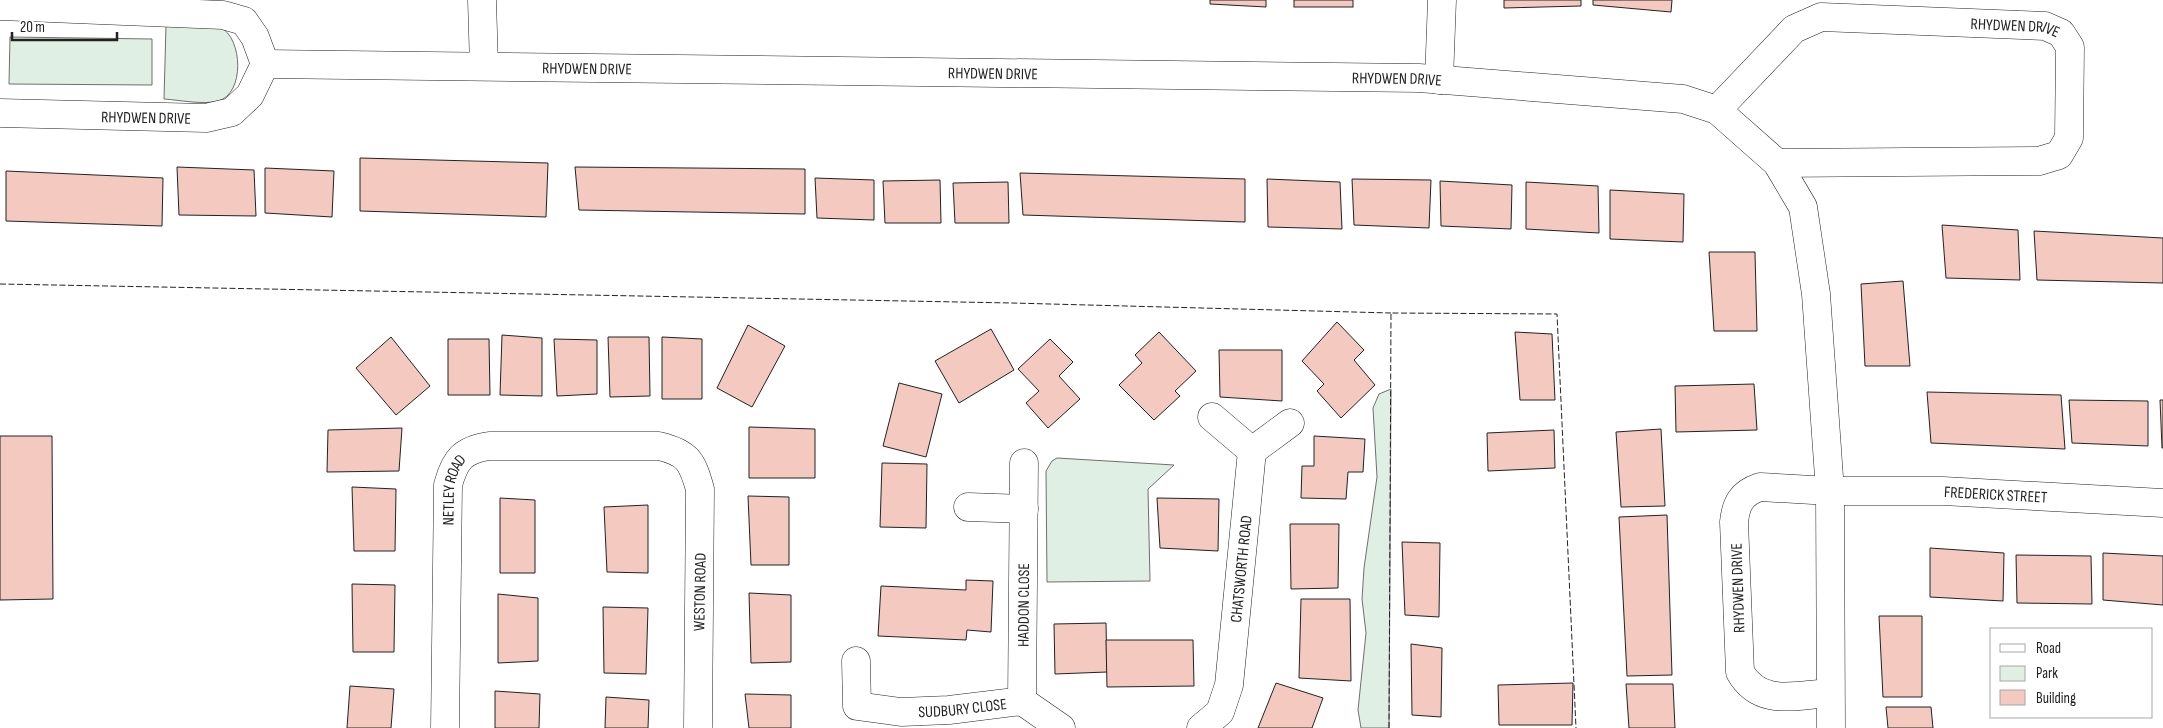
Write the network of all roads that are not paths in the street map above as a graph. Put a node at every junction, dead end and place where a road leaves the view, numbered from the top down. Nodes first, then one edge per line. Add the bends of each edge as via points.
1 (482, 0) edge
2 (1442, 0) edge
3 (83, 4) edge
4 (0, 6) edge
5 (265, 64) junction
6 (484, 66) junction
7 (1440, 80) junction
8 (1717, 110) junction
9 (0, 113) edge
10 (1777, 163) junction
11 (1212, 417) dead end
12 (1290, 423) dead end
13 (1252, 451) junction
14 (688, 459) joint
15 (1024, 463) dead end
16 (1830, 491) junction
17 (2163, 503) edge
18 (968, 507) dead end
19 (1024, 509) junction
20 (856, 661) dead end
21 (1830, 693) junction
22 (1022, 701) junction
23 (856, 717) edge
24 (446, 728) edge
25 (698, 728) edge
26 (1061, 728) edge
27 (1201, 728) edge
28 (1831, 728) edge

1 - 6 street
2 - 7 street
3 - 4 street
3 - 5 street via 223,15 244,21 255,37
5 - 6 street, RHYDWEN DRIVE
5 - 9 street, RHYDWEN DRIVE via 250,95 232,112 206,118
6 - 7 street, RHYDWEN DRIVE
7 - 8 street, RHYDWEN DRIVE via 1683,99
8 - 10 street, RHYDWEN DRIVE
8 - 10 street, RHYDWEN DRIVE via 1794,29 1821,17 2045,26 2061,33 2070,47 2069,138 2059,155 2039,161
10 - 16 street, RHYDWEN DRIVE via 1803,207 1811,253
11 - 13 street
12 - 13 street
13 - 27 street, CHATSWORTH ROAD via 1229,685 1220,712
14 - 24 street, NETLEY ROAD via 678,451 659,446 489,446 472,448 460,458 448,485
14 - 25 street, WESTON ROAD via 700,489
15 - 19 street, HADDON CLOSE
16 - 17 street, FREDERICK STREET via 1943,491
16 - 21 street, RHYDWEN DRIVE
16 - 21 street, RHYDWEN DRIVE via 1760,487 1740,499 1734,522 1740,672 1755,691 1767,696
18 - 19 street
19 - 22 street, HADDON CLOSE
20 - 23 street, SUDBURY CLOSE
21 - 28 street, RHYDWEN DRIVE
22 - 23 street, SUDBURY CLOSE
22 - 26 street, SUDBURY CLOSE

